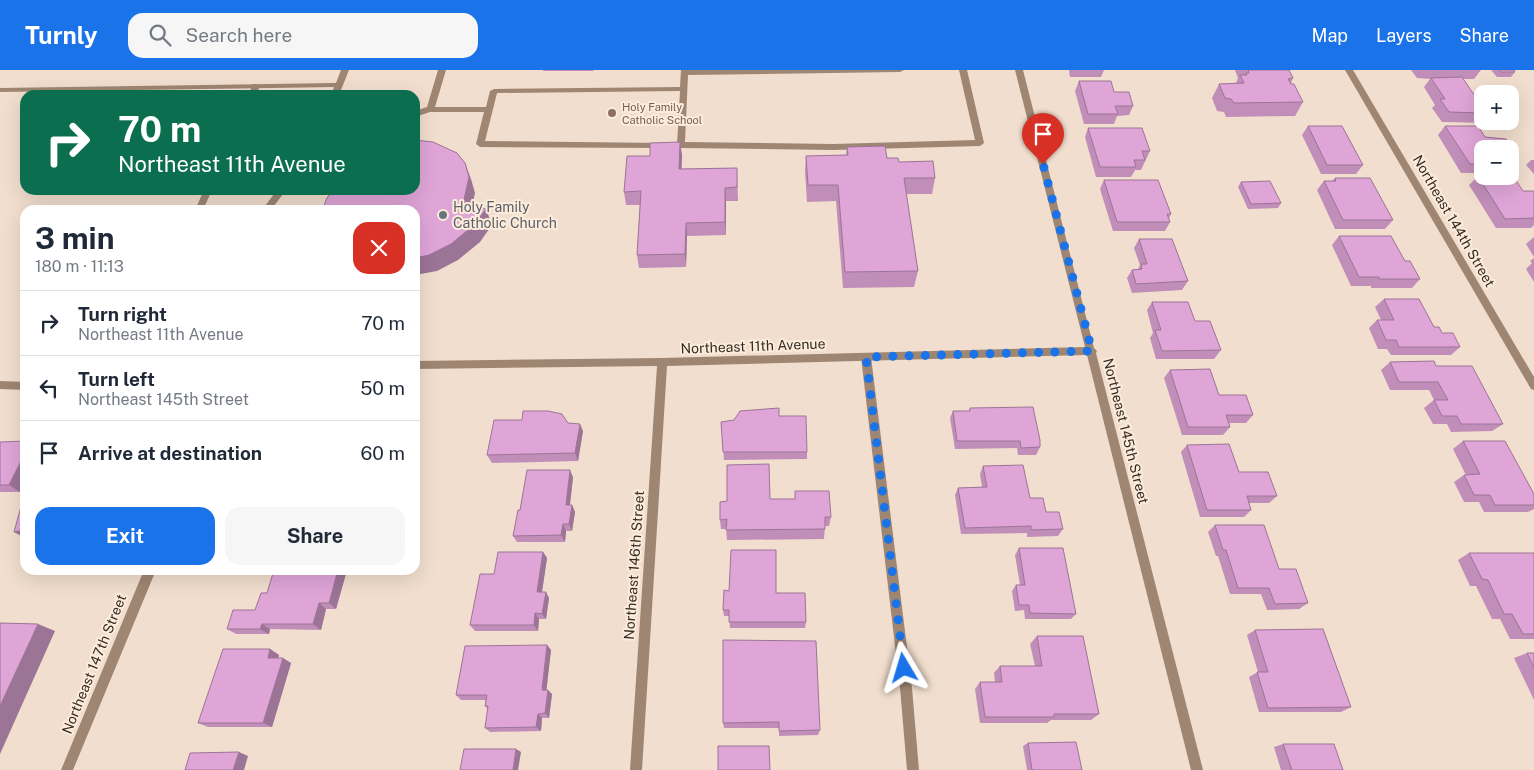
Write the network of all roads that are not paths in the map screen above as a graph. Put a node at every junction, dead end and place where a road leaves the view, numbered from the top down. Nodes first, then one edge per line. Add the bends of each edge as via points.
1 (345, 70) edge
2 (442, 70) edge
3 (900, 70) edge
4 (963, 70) edge
5 (1019, 70) edge
6 (1349, 70) edge
7 (685, 72) edge
8 (256, 86) junction
9 (338, 86) junction
10 (684, 89) junction
11 (0, 90) edge
12 (254, 90) edge
13 (337, 90) edge
14 (430, 109) junction
15 (489, 110) junction
16 (420, 112) edge
17 (681, 145) junction
18 (278, 195) edge
19 (270, 205) edge
20 (1092, 351) junction
21 (866, 357) junction
22 (662, 362) junction
23 (420, 365) edge
24 (0, 385) edge
25 (20, 386) edge
26 (1534, 386) edge
27 (148, 575) edge
28 (67, 770) edge
29 (636, 770) edge
30 (913, 770) edge
31 (1197, 770) edge

1 - 9 street
2 - 14 street
3 - 7 street
4 - 17 street via 980,143 833,147
5 - 20 street, Northeast 145th Street
6 - 26 street, Northeast 144th Street
7 - 10 street
8 - 9 street
8 - 11 street
8 - 12 street
9 - 13 street
10 - 15 street via 494,91
10 - 17 street
14 - 15 street
14 - 16 street
15 - 17 street via 480,144
18 - 19 street
20 - 21 street, Northeast 11th Avenue
20 - 31 street, Northeast 145th Street
21 - 22 street, Northeast 11th Avenue
21 - 30 street
22 - 23 street, Northeast 11th Avenue
22 - 29 street, Northeast 146th Street
24 - 25 street
27 - 28 street, Northeast 147th Street

